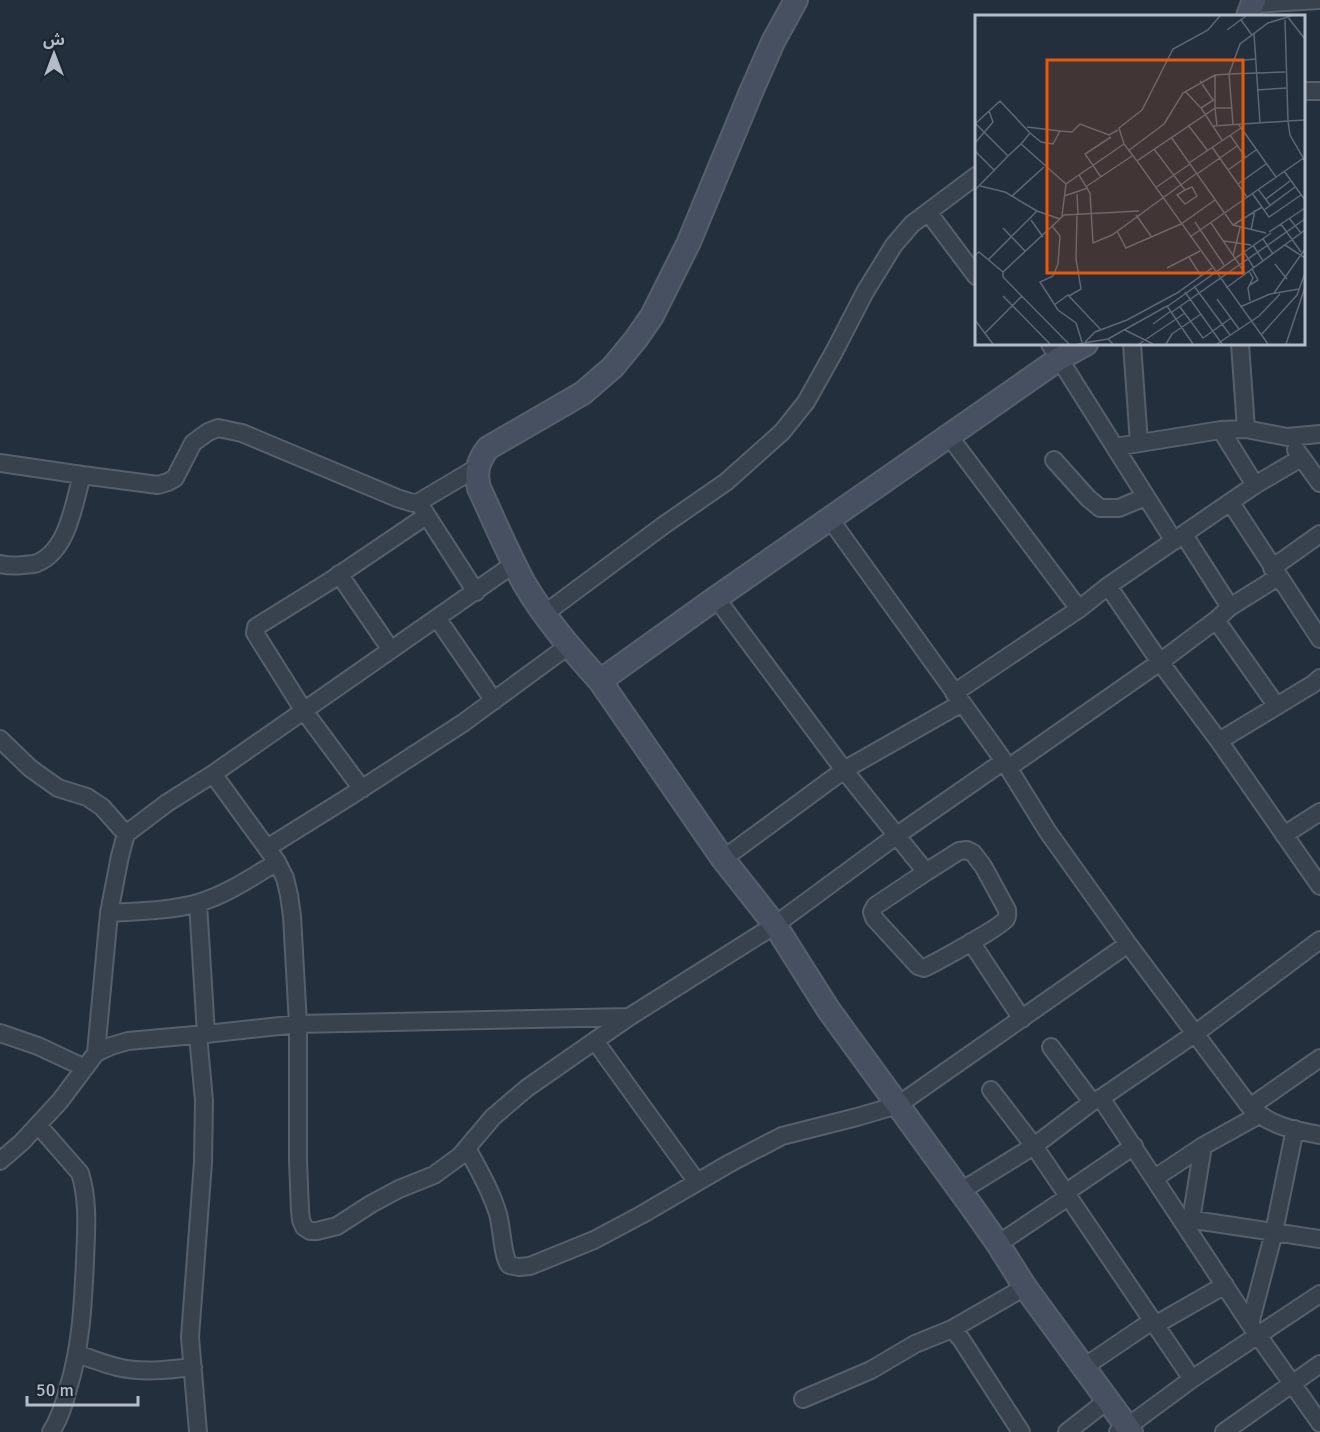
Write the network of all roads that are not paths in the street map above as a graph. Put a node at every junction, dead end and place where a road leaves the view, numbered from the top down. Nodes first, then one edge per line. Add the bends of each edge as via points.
1 (796, 0) edge
2 (1320, 0) edge
3 (1252, 7) edge
4 (975, 177) edge
5 (928, 212) junction
6 (975, 275) edge
7 (1082, 345) edge
8 (1132, 345) edge
9 (1240, 345) edge
10 (1055, 351) edge
11 (1246, 429) junction
12 (1221, 430) junction
13 (1320, 434) edge
14 (950, 436) junction
15 (1287, 437) junction
16 (1139, 443) junction
17 (1115, 447) junction
18 (1302, 458) junction
19 (1054, 460) dead end
20 (0, 463) edge
21 (478, 467) junction
22 (82, 475) junction
23 (1320, 483) edge
24 (1255, 485) junction
25 (1145, 497) junction
26 (1231, 503) junction
27 (422, 509) junction
28 (830, 519) junction
29 (1320, 534) edge
30 (1179, 538) junction
31 (0, 564) edge
32 (514, 564) junction
33 (1275, 572) junction
34 (339, 574) junction
35 (1108, 586) junction
36 (476, 592) junction
37 (716, 597) junction
38 (1230, 607) junction
39 (1079, 609) junction
40 (544, 614) junction
41 (437, 618) junction
42 (1216, 620) junction
43 (1320, 639) edge
44 (568, 646) junction
45 (392, 650) junction
46 (1160, 662) junction
47 (600, 681) junction
48 (1318, 686) edge
49 (958, 698) junction
50 (494, 701) junction
51 (1276, 705) junction
52 (304, 711) junction
53 (0, 739) edge
54 (1219, 741) junction
55 (1006, 765) junction
56 (844, 770) junction
57 (213, 774) junction
58 (362, 789) junction
59 (1320, 812) edge
60 (126, 834) junction
61 (896, 836) junction
62 (1284, 836) junction
63 (272, 855) junction
64 (723, 859) junction
65 (926, 872) junction
66 (1320, 886) edge
67 (198, 903) junction
68 (110, 913) junction
69 (775, 925) junction
70 (1320, 940) edge
71 (971, 942) junction
72 (1128, 944) junction
73 (629, 1017) junction
74 (1022, 1019) junction
75 (298, 1024) junction
76 (0, 1033) edge
77 (1196, 1033) junction
78 (202, 1034) junction
79 (595, 1041) junction
80 (1050, 1047) dead end
81 (96, 1053) junction
82 (1320, 1058) edge
83 (85, 1068) junction
84 (991, 1090) dead end
85 (1097, 1100) junction
86 (898, 1105) junction
87 (1255, 1111) junction
88 (38, 1125) junction
89 (1294, 1129) junction
90 (1320, 1135) edge
91 (1034, 1146) junction
92 (1134, 1146) junction
93 (1203, 1146) junction
94 (467, 1148) junction
95 (0, 1161) edge
96 (1155, 1178) junction
97 (697, 1182) junction
98 (961, 1191) junction
99 (1067, 1195) junction
100 (1186, 1219) junction
101 (1274, 1232) junction
102 (1320, 1239) edge
103 (998, 1244) junction
104 (1225, 1285) junction
105 (1025, 1287) junction
106 (1320, 1294) edge
107 (1154, 1323) junction
108 (952, 1329) junction
109 (1254, 1329) junction
110 (77, 1354) junction
111 (1320, 1364) edge
112 (193, 1367) junction
113 (1084, 1367) junction
114 (1192, 1379) junction
115 (1292, 1382) junction
116 (803, 1399) dead end
117 (1108, 1400) junction
118 (1320, 1423) edge
119 (1125, 1430) edge
120 (51, 1432) edge
121 (198, 1432) edge
122 (1021, 1432) edge
123 (1067, 1432) edge
124 (1224, 1432) edge

1 - 21 street via 773,42 689,242 652,316 613,367 583,393 488,448
2 - 3 street
4 - 5 street
5 - 6 street
5 - 40 street via 894,245 806,402 782,432 726,482
7 - 10 street
8 - 16 street
9 - 11 street
10 - 14 street
10 - 17 street
11 - 12 street
11 - 15 street
12 - 16 street
12 - 24 street
13 - 15 street
14 - 28 street
14 - 39 street
15 - 18 street
16 - 17 street
17 - 25 street
18 - 23 street
18 - 24 street
19 - 25 street via 1100,508 1119,508
20 - 22 street
21 - 27 street
21 - 32 street via 479,488
22 - 27 street via 168,483 175,478 193,443 218,428 242,434
22 - 31 street via 65,536 57,548 36,564
24 - 26 street
25 - 30 street
26 - 30 street
26 - 33 street
27 - 34 street
27 - 36 street
28 - 37 street
28 - 49 street
29 - 33 street
30 - 35 street
30 - 38 street
32 - 36 street
32 - 40 street
33 - 38 street
33 - 43 street
34 - 45 street
34 - 52 street via 255,630
35 - 39 street
35 - 46 street
36 - 41 street
37 - 47 street
37 - 56 street
38 - 42 street
39 - 49 street
40 - 44 street
41 - 45 street
41 - 50 street
42 - 46 street
42 - 51 street
44 - 47 street
44 - 50 street
45 - 52 street
46 - 54 street
46 - 55 street
47 - 64 street
48 - 51 street
49 - 55 street
49 - 56 street
50 - 58 street
51 - 54 street
52 - 57 street
52 - 58 street
53 - 60 street via 58,788 87,797 102,807
54 - 62 street
55 - 61 street
55 - 72 street via 1048,832
56 - 61 street
56 - 64 street
57 - 60 street
57 - 63 street
58 - 63 street
59 - 62 street
60 - 68 street
61 - 65 street
61 - 69 street
62 - 66 street
63 - 67 street via 219,895
63 - 75 street via 285,878 292,915
64 - 69 street
65 - 71 street via 967,850 983,866 1008,914 1005,921
65 - 71 street via 875,906 874,918 924,968
67 - 68 street
67 - 78 street
68 - 81 street
69 - 73 street
69 - 86 street via 828,1009
70 - 77 street
71 - 74 street
72 - 74 street
72 - 77 street
73 - 75 street
73 - 79 street
74 - 86 street
75 - 78 street
75 - 94 street via 298,1160 304,1227 317,1231 337,1226 399,1189 434,1175
76 - 83 street
77 - 85 street
77 - 87 street
78 - 81 street via 128,1041
78 - 112 street via 203,1162 190,1337
79 - 94 street via 527,1088 493,1117
79 - 97 street
80 - 85 street
81 - 83 street
82 - 87 street
83 - 88 street
84 - 91 street
85 - 91 street
85 - 92 street
86 - 97 street via 782,1136
86 - 98 street
87 - 89 street via 1276,1124
87 - 93 street
88 - 95 street
88 - 110 street via 80,1173 83,1184 86,1235
89 - 90 street
89 - 101 street
91 - 98 street
91 - 99 street
92 - 96 street
92 - 99 street
93 - 96 street
93 - 100 street
94 - 97 street via 498,1214 506,1259 509,1265 519,1267 594,1240
96 - 100 street
98 - 103 street
99 - 103 street
99 - 107 street
100 - 101 street
100 - 104 street
101 - 102 street
101 - 109 street
103 - 105 street
104 - 107 street
104 - 109 street
105 - 108 street
105 - 113 street
106 - 109 street
107 - 113 street
107 - 114 street
108 - 116 street
108 - 122 street
109 - 114 street
109 - 115 street
110 - 112 street via 140,1370
110 - 120 street via 59,1419
111 - 115 street
112 - 121 street
113 - 117 street
114 - 119 street
115 - 118 street
115 - 124 street
117 - 119 street
117 - 123 street

